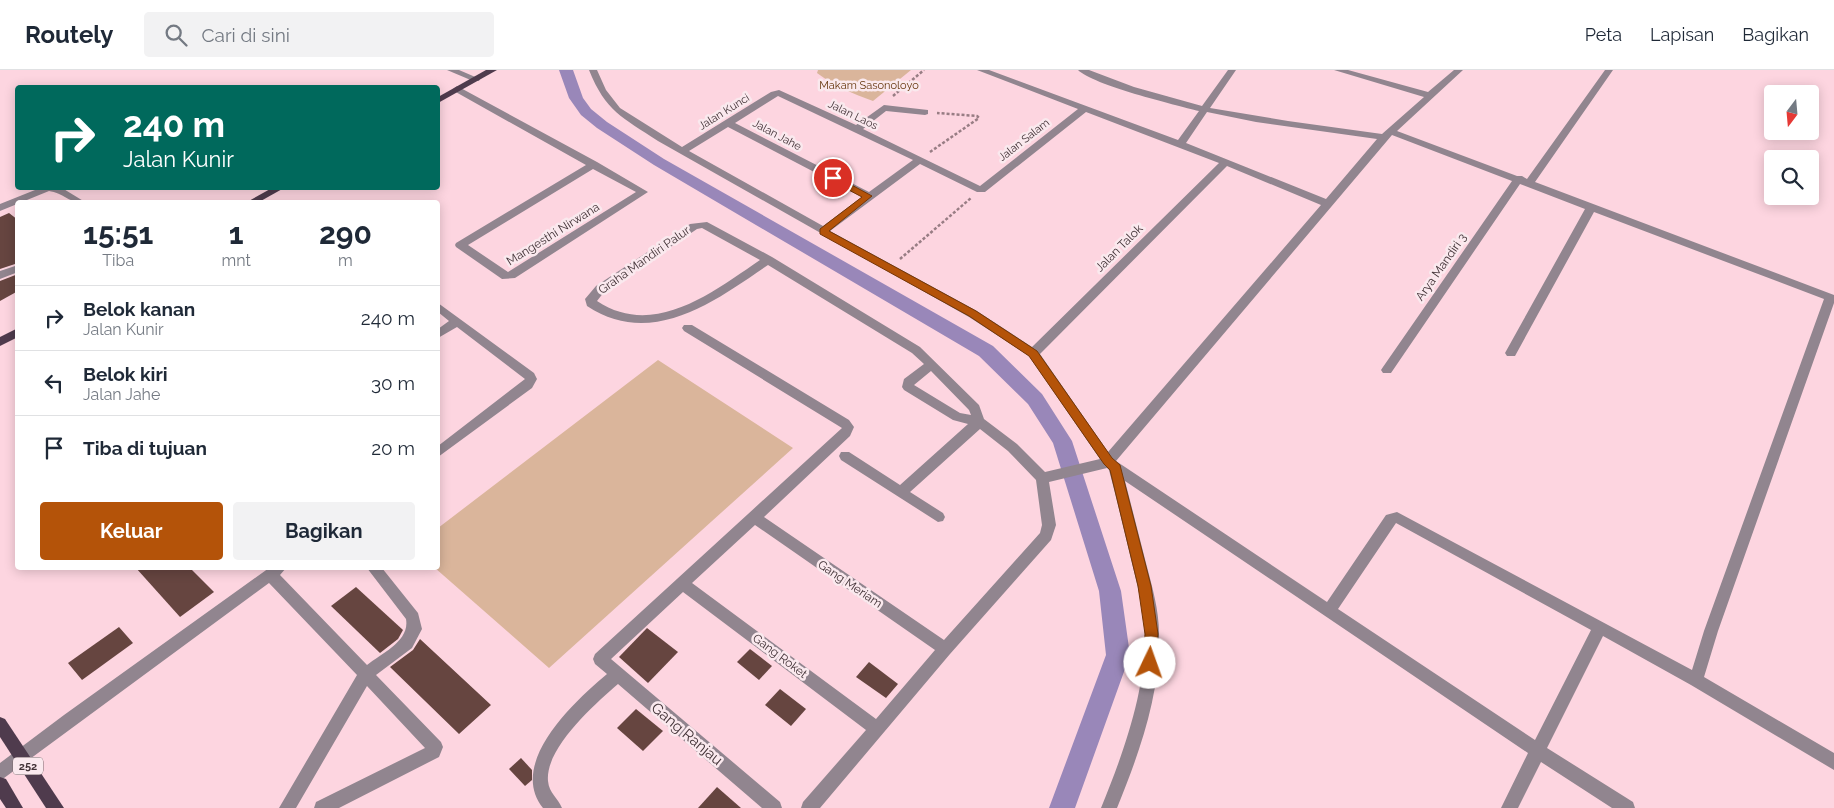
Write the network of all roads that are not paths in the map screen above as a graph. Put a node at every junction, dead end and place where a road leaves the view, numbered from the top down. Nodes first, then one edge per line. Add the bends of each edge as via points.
1 (451, 70) edge
2 (493, 70) edge
3 (593, 70) edge
4 (980, 70) edge
5 (1011, 70) edge
6 (1082, 70) edge
7 (1232, 70) edge
8 (1338, 70) edge
9 (1459, 70) edge
10 (1609, 70) edge
11 (1001, 78) junction
12 (476, 79) junction
13 (457, 90) junction
14 (776, 94) joint
15 (1431, 96) junction
16 (440, 99) edge
17 (1083, 110) junction
18 (1205, 111) junction
19 (926, 112) road end
20 (728, 123) junction
21 (857, 129) junction
22 (1388, 134) junction
23 (1180, 144) junction
24 (683, 150) junction
25 (919, 160) junction
26 (1225, 163) junction
27 (594, 164) junction
28 (1519, 178) junction
29 (1530, 182) junction
30 (43, 190) edge
31 (59, 190) edge
32 (275, 190) edge
33 (980, 190) joint
34 (868, 196) junction
35 (19, 200) edge
36 (76, 200) edge
37 (256, 200) edge
38 (15, 202) edge
39 (1326, 203) junction
40 (1592, 206) junction
41 (0, 208) edge
42 (823, 231) junction
43 (768, 260) junction
44 (15, 269) edge
45 (0, 275) edge
46 (1832, 298) edge
47 (440, 309) edge
48 (457, 322) junction
49 (688, 328) dead end
50 (440, 333) edge
51 (15, 334) edge
52 (0, 342) edge
53 (1033, 353) junction
54 (1511, 353) dead end
55 (932, 364) junction
56 (1387, 370) dead end
57 (979, 422) junction
58 (440, 451) edge
59 (846, 456) dead end
60 (1108, 465) junction
61 (1047, 476) junction
62 (901, 492) junction
63 (938, 517) dead end
64 (755, 518) junction
65 (376, 570) edge
66 (274, 571) edge
67 (682, 583) junction
68 (1329, 611) junction
69 (1599, 629) junction
70 (945, 649) junction
71 (617, 675) junction
72 (365, 676) junction
73 (1696, 680) junction
74 (0, 724) edge
75 (877, 729) junction
76 (1538, 751) junction
77 (22, 758) junction
78 (1834, 762) edge
79 (0, 773) edge
80 (0, 785) edge
81 (15, 808) edge
82 (56, 808) edge
83 (287, 808) edge
84 (322, 808) edge
85 (554, 808) edge
86 (774, 808) edge
87 (809, 808) edge
88 (1109, 808) edge
89 (1509, 808) edge
90 (1627, 808) edge

1 - 12 street
2 - 12 main road
3 - 24 street via 602,91 617,110
4 - 11 street
5 - 11 street
6 - 18 street via 1155,97
7 - 18 street
8 - 15 street
9 - 15 street
10 - 29 street
11 - 17 street
12 - 13 main road
13 - 16 main road
13 - 27 street, Mangesthi Nirwana
14 - 20 street, Jalan Kunci
14 - 21 street, Jalan Laos
15 - 22 street
17 - 23 street
17 - 33 street, Jalan Salam
18 - 22 street
18 - 23 street
19 - 21 street via 884,108
20 - 24 street, Jalan Kunci
20 - 34 street, Jalan Jahe
21 - 25 street, Jalan Laos
22 - 28 street
22 - 39 street
23 - 26 street
24 - 42 street
25 - 33 street, Jalan Laos
25 - 34 street
26 - 39 street
26 - 53 street, Jalan Talok
27 - 27 street, Mangesthi Nirwana via 462,244 460,246 508,276 643,192
28 - 29 street
28 - 56 street, Arya Mandiri 3
29 - 40 street
30 - 35 street
31 - 36 street
32 - 37 main road
34 - 42 street
38 - 41 street
39 - 60 street
40 - 46 street
40 - 54 street
42 - 53 street via 973,314
43 - 43 street, Graha Mandiri Palur via 698,224 600,289 591,303 597,308 632,318 685,311 708,300
43 - 55 street, Graha Mandiri Palur via 916,350
44 - 45 street
46 - 73 street
47 - 48 street
48 - 50 street
48 - 58 street via 531,379 528,386
49 - 64 street via 848,427 846,433
51 - 52 main road
53 - 60 street
55 - 57 street, Graha Mandiri Palur via 975,408
55 - 57 street, Graha Mandiri Palur via 908,382 908,387 957,417
57 - 61 street, Graha Mandiri Palur
57 - 62 street
59 - 62 street
60 - 61 street
60 - 68 street
60 - 88 street via 1144,586 1152,634 1150,663 1137,726 1123,776
61 - 70 street via 1049,525 1046,536
62 - 63 street
64 - 67 street
64 - 70 street, Gang Meriam
65 - 72 street via 413,618 415,629 407,642
66 - 72 street
66 - 77 street via 69,720
67 - 71 street, Gang Ranjau via 600,659
67 - 75 street, Gang Roket
68 - 69 street via 1391,519 1397,517
68 - 76 street
69 - 73 street
69 - 76 street
70 - 75 street
71 - 85 street via 585,702 561,730 546,760 541,785 544,796
71 - 86 street, Gang Ranjau
72 - 83 street
72 - 84 street via 435,749
73 - 78 street
74 - 77 main road, 252
75 - 87 street
76 - 89 street
76 - 90 street
77 - 79 street
77 - 82 main road, 252
80 - 81 main road, 252

